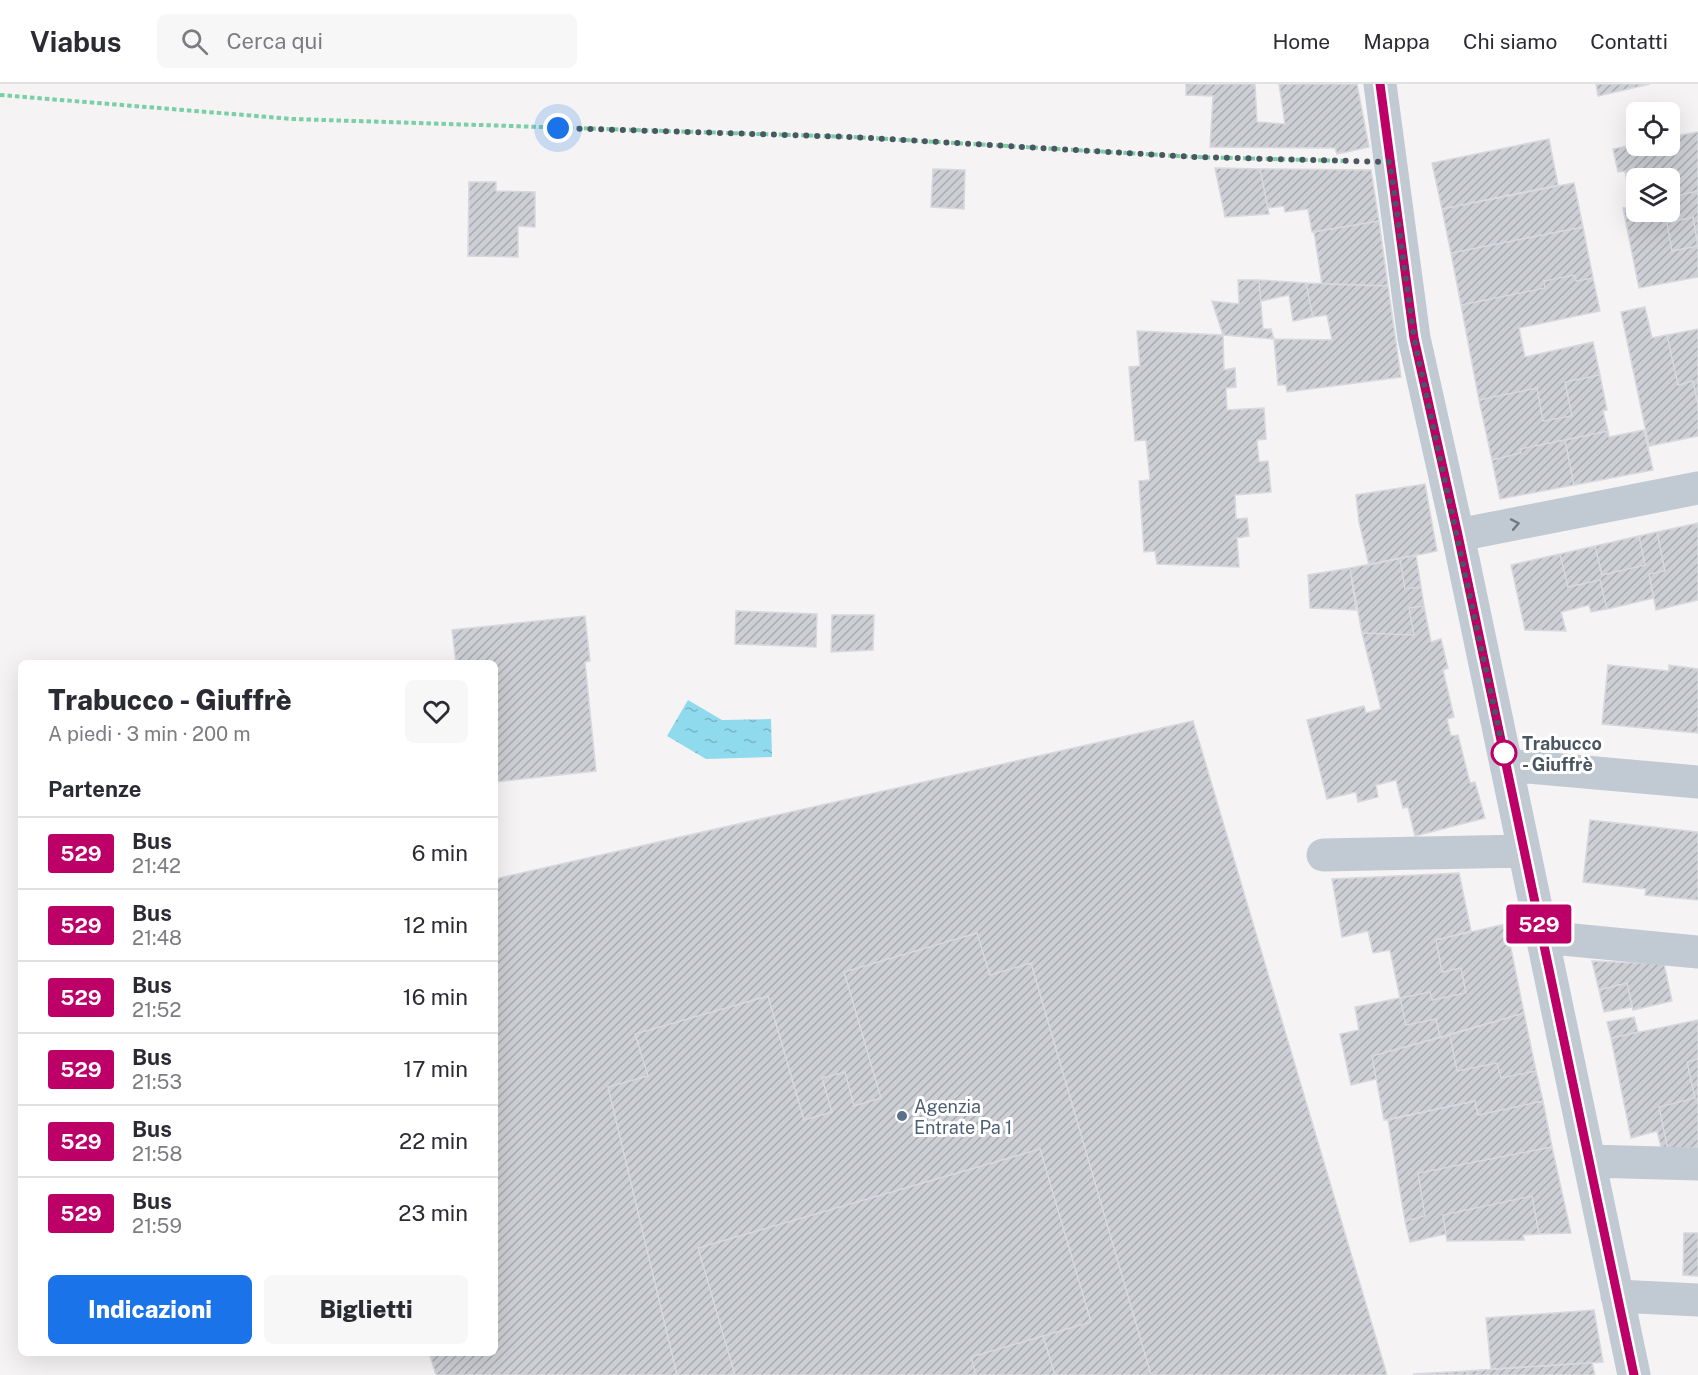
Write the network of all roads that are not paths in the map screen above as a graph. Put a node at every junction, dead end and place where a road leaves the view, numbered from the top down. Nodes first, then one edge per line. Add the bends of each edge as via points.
1 (1380, 84) edge
2 (1698, 488) edge
3 (1458, 535) junction
4 (1506, 765) junction
5 (1698, 782) edge
6 (1524, 851) junction
7 (1323, 855) dead end
8 (1542, 937) junction
9 (1698, 952) edge
10 (1589, 1161) junction
11 (1698, 1164) edge
12 (1617, 1296) junction
13 (1698, 1300) edge
14 (1634, 1375) edge

1 - 3 street via 1414,338
3 -> 2 street
3 - 4 street
4 - 5 street
4 - 6 street
6 - 7 street
6 - 8 street
8 - 9 street
8 - 10 street
10 - 11 street
10 - 12 street
12 - 13 street
12 - 14 street

